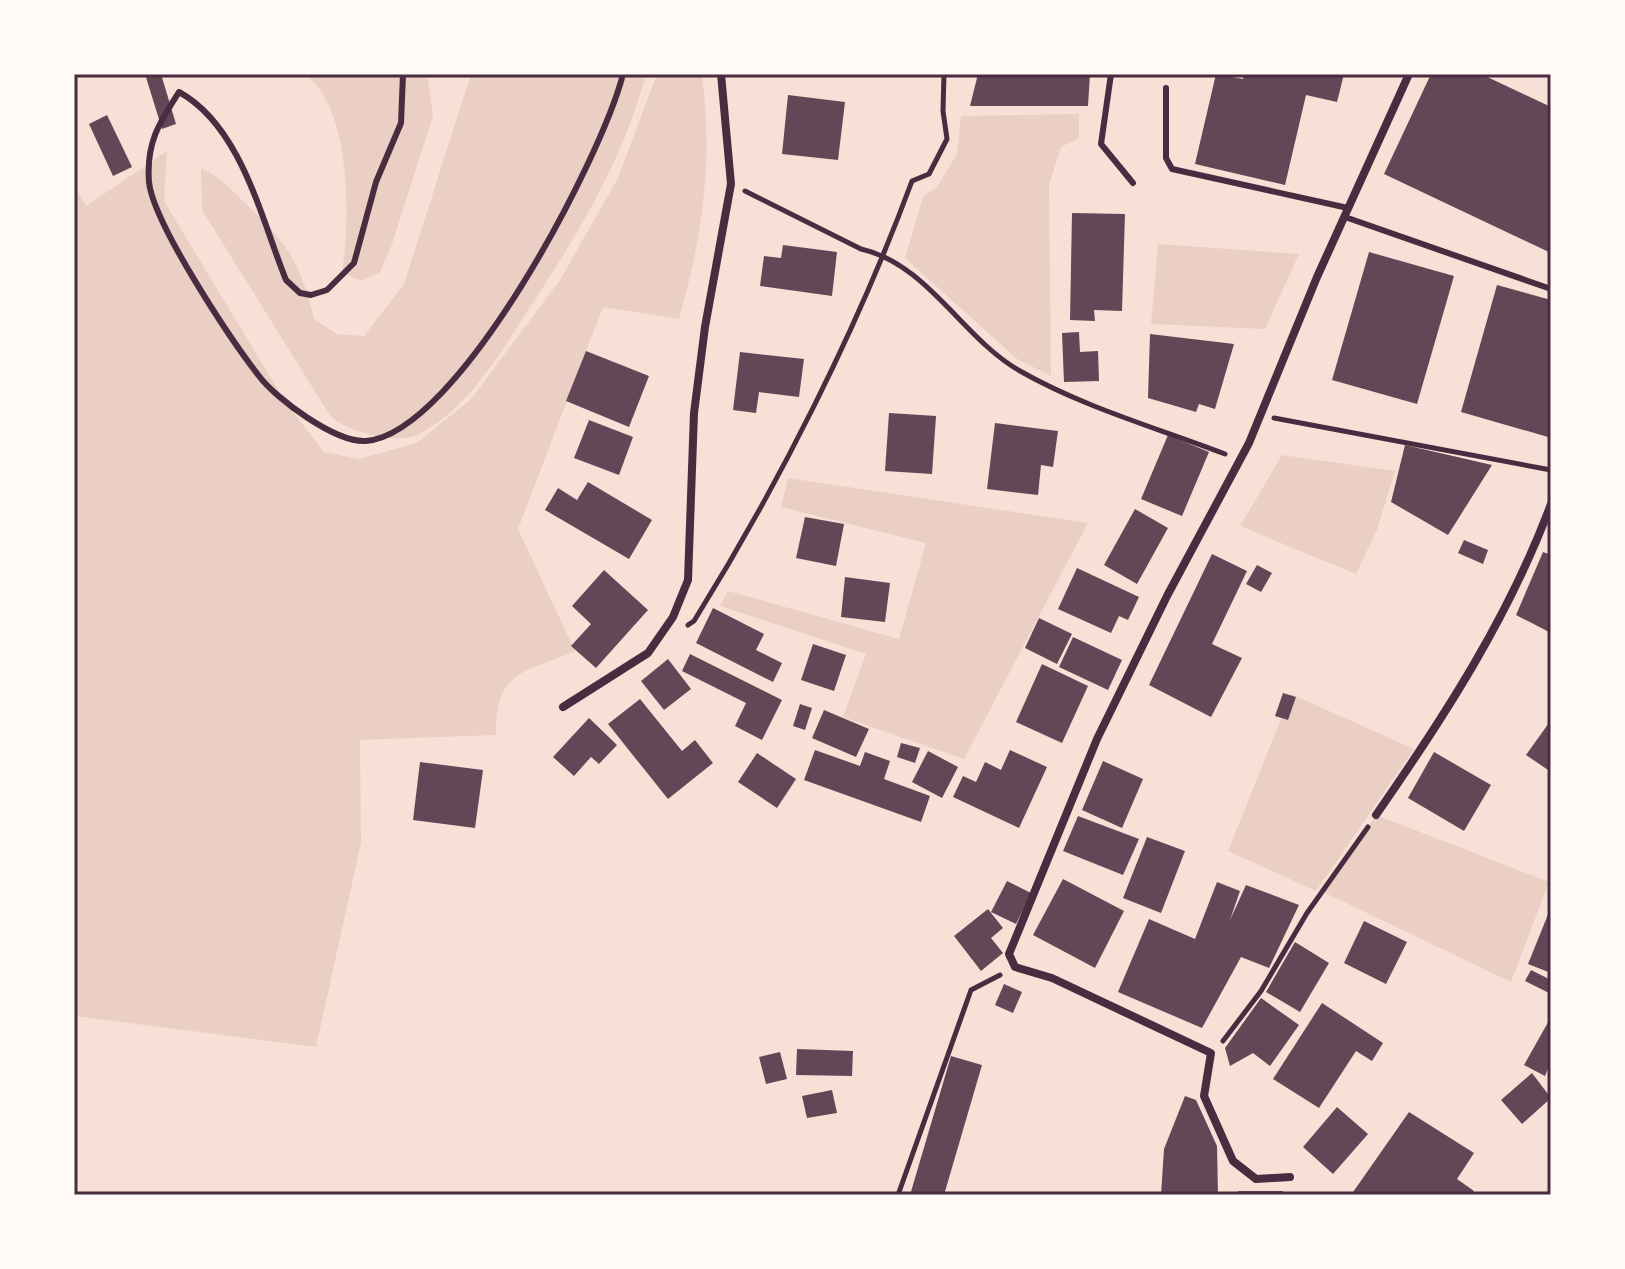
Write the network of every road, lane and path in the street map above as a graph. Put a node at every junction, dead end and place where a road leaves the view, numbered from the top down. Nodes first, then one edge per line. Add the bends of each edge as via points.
1 (403, 74) edge
2 (623, 74) edge
3 (721, 74) edge
4 (944, 74) edge
5 (1111, 74) edge
6 (1409, 74) edge
7 (1166, 88) dead end
8 (1133, 183) dead end
9 (731, 184) junction
10 (1346, 212) junction
11 (882, 254) junction
12 (1551, 289) edge
13 (1262, 416) junction
14 (1241, 460) junction
15 (1551, 470) edge
16 (1551, 504) edge
17 (673, 617) junction
18 (563, 707) dead end
19 (1376, 815) joint
20 (1015, 967) junction
21 (1211, 1053) junction
22 (1290, 1177) dead end
23 (898, 1195) edge

1 - 2 lane via 401,123 376,182 354,263 327,290 311,295 286,280 234,150 199,103 179,92 153,133 149,183 167,235 260,379 313,422 365,441 400,430 450,385 515,295 578,187
3 - 9 street
4 - 11 path via 947,139 929,174 912,181
5 - 8 lane via 1101,144
6 - 10 street
7 - 10 lane via 1166,158 1172,169
9 - 11 path via 861,249
9 - 17 street via 694,413 688,580
10 - 12 lane
10 - 13 street
11 - 14 path via 1017,370
11 - 17 path via 741,544 694,621 684,627
13 - 14 street
13 - 15 path
14 - 20 street via 1097,739 1009,954
16 - 19 street via 1497,625 1433,733
17 - 18 street via 648,653
19 - 21 path via 1307,913 1261,991
20 - 21 street via 1052,978
20 - 23 path via 971,990
21 - 22 street via 1204,1096 1233,1161 1256,1179

